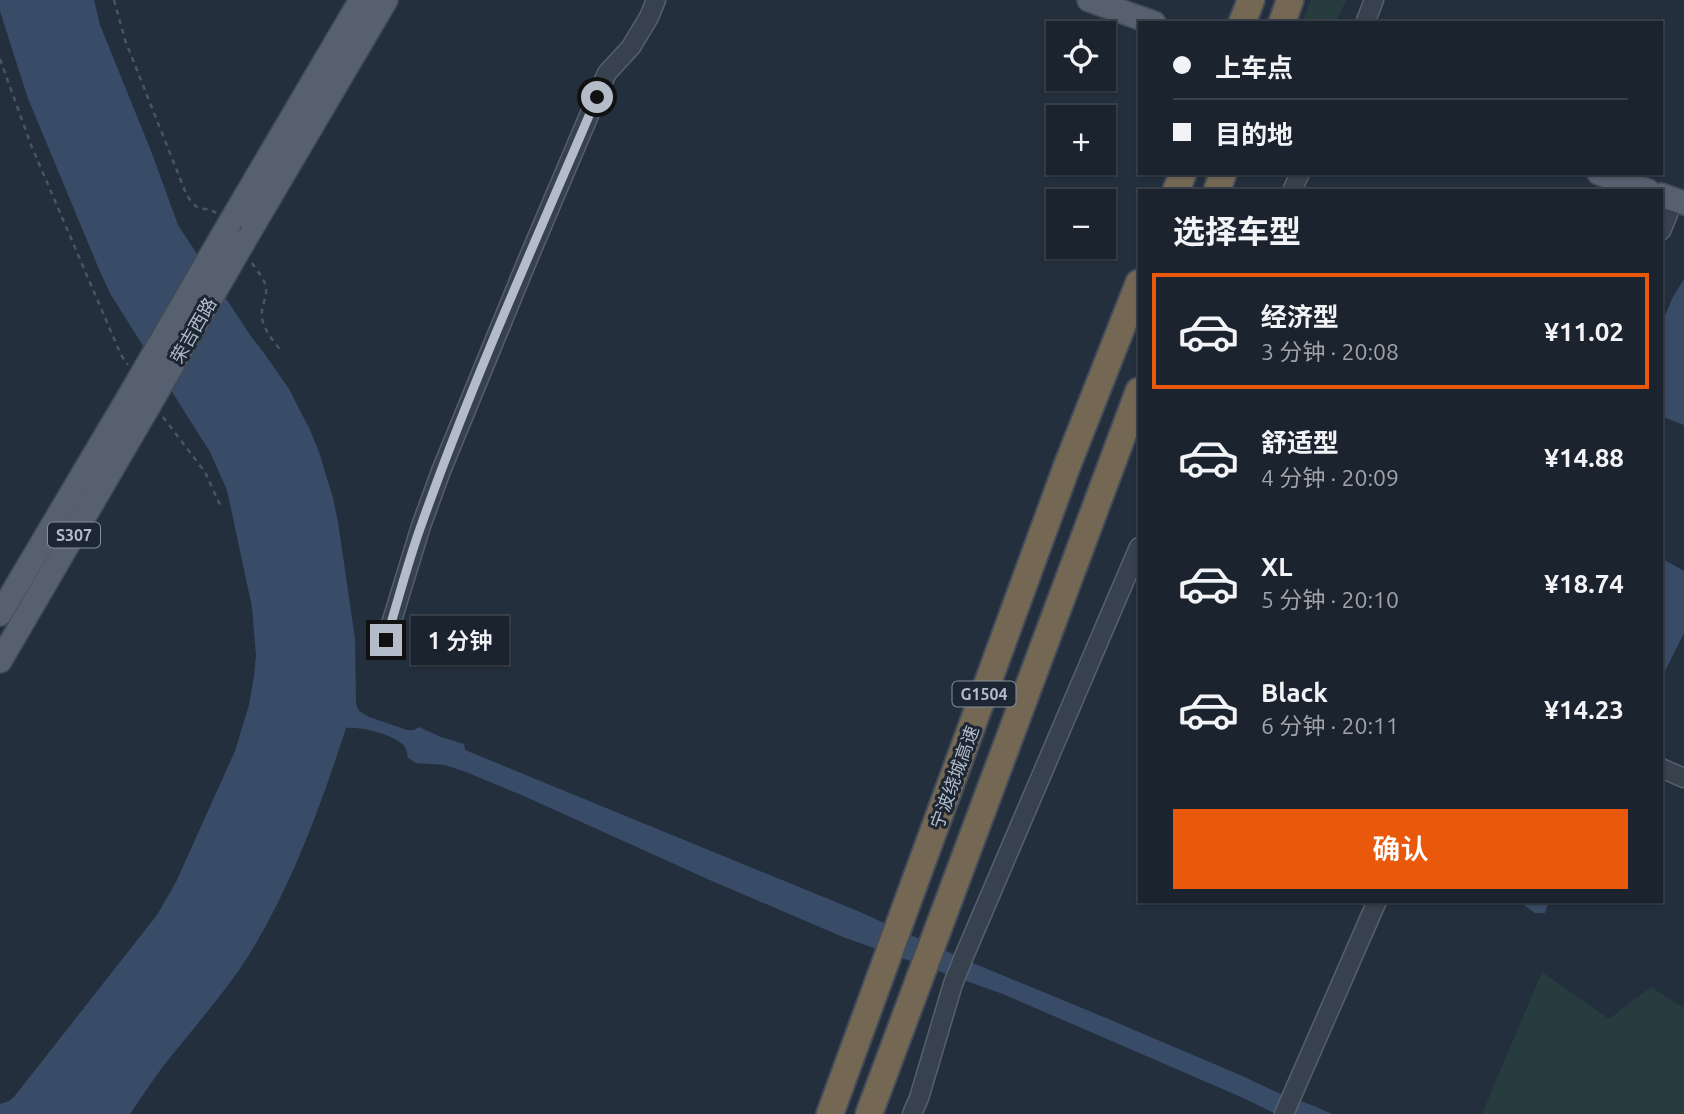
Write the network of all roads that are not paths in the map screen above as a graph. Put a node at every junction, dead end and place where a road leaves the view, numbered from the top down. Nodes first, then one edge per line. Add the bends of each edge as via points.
1 (361, 0) edge
2 (386, 0) edge
3 (656, 0) edge
4 (1088, 0) edge
5 (1251, 0) edge
6 (1290, 0) edge
7 (1374, 0) edge
8 (1148, 21) edge
9 (1243, 21) edge
10 (1283, 21) edge
11 (1365, 21) edge
12 (1604, 175) edge
13 (1643, 189) edge
14 (1673, 199) edge
15 (1663, 226) edge
16 (1138, 286) edge
17 (1138, 394) edge
18 (145, 403) junction
19 (1138, 549) edge
20 (0, 614) edge
21 (386, 640) dead end
22 (0, 661) edge
23 (1663, 769) edge
24 (1684, 778) edge
25 (1376, 903) edge
26 (831, 1112) edge
27 (869, 1114) edge
28 (912, 1114) edge
29 (1284, 1114) edge

1 - 18 main road, 荣吉西路 / S307, bridge via 225,218
2 - 18 main road, 荣吉西路 / S307, bridge via 247,251
3 - 21 street via 631,47 607,73 523,271 441,471
4 - 8 main road
5 - 9 highway
6 - 10 highway
7 - 11 street
12 - 13 main road
14 - 15 street
16 - 26 highway, 宁波绕城高速 / G1504 via 1067,466
17 - 27 highway, G1504
18 - 20 main road, 荣吉西路 / S307
18 - 22 main road, 荣吉西路 / S307
19 - 28 street via 965,954
23 - 24 street
25 - 29 street

